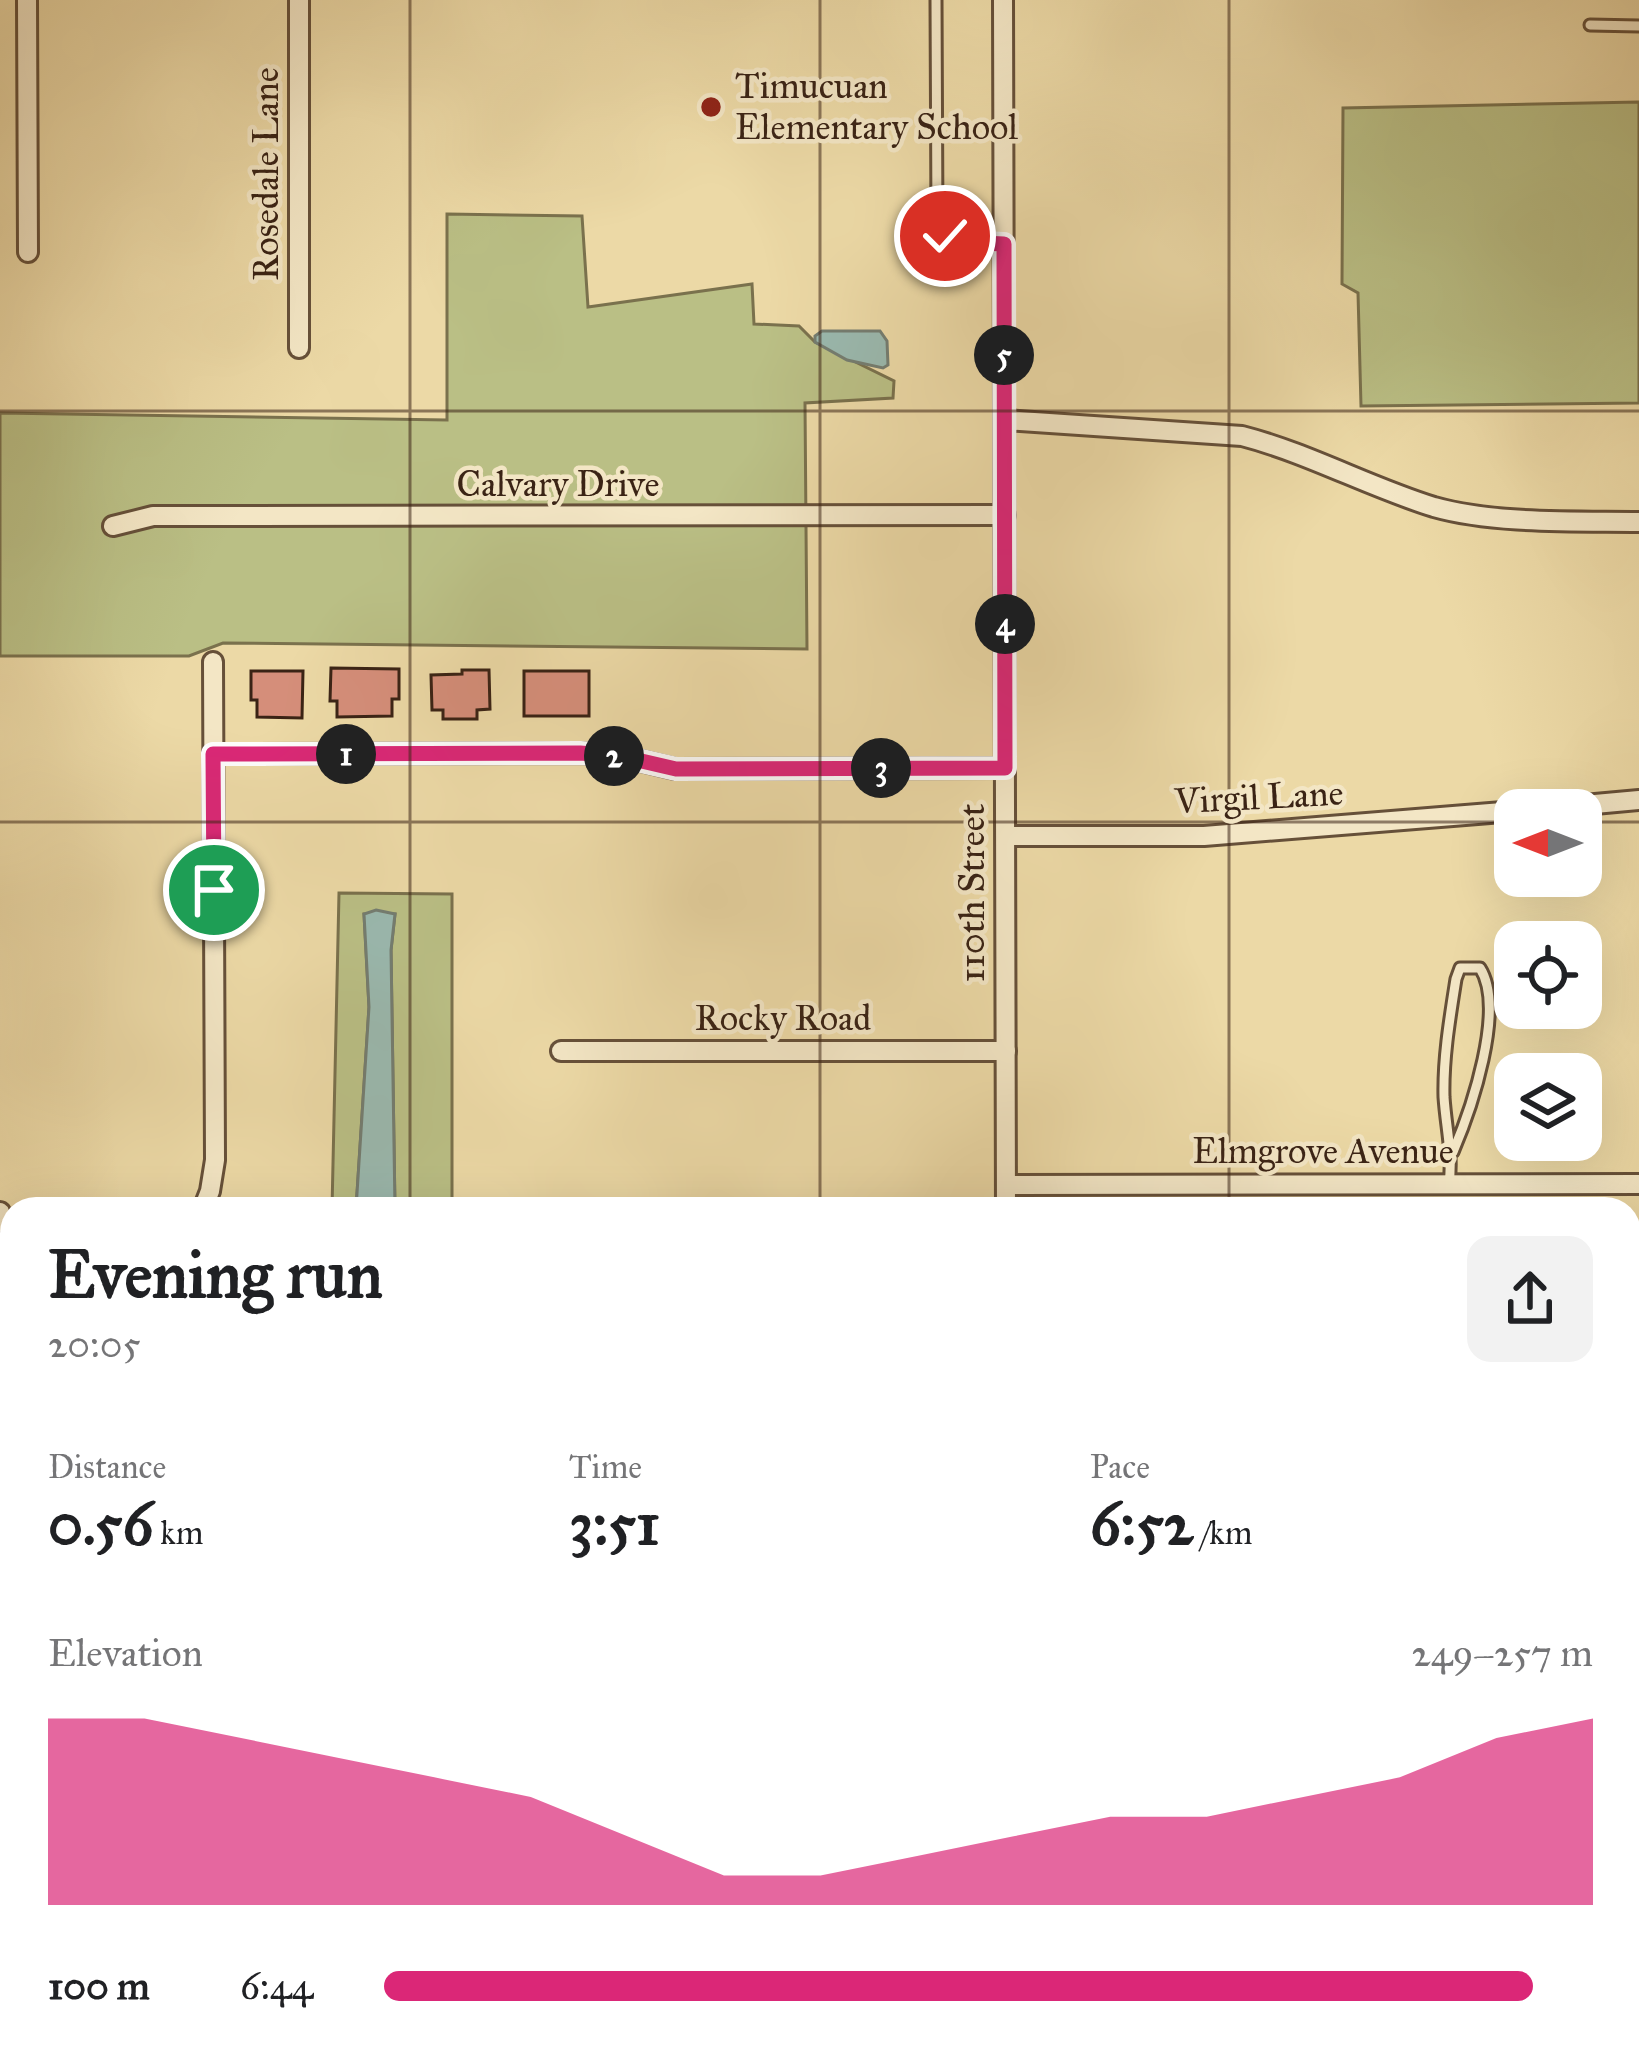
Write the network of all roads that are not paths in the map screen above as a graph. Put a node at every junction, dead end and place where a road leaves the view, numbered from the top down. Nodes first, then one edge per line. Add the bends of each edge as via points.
1 (27, 0) edge
2 (299, 0) edge
3 (936, 0) edge
4 (1003, 0) edge
5 (1589, 25) dead end
6 (1639, 26) edge
7 (1004, 244) junction
8 (28, 252) dead end
9 (299, 348) dead end
10 (1005, 420) junction
11 (1005, 514) junction
12 (1639, 521) edge
13 (113, 526) dead end
14 (213, 662) dead end
15 (213, 754) junction
16 (1005, 768) junction
17 (1639, 800) edge
18 (1602, 803) edge
19 (1494, 813) edge
20 (1006, 836) junction
21 (561, 1051) dead end
22 (1006, 1051) junction
23 (1453, 1152) junction
24 (1006, 1184) junction
25 (1449, 1184) junction
26 (1639, 1184) edge
27 (209, 1197) edge
28 (1006, 1197) edge

1 - 8 street
2 - 9 street, Rosedale Lane
3 - 7 lane via 938,221 959,242
4 - 7 street, 110th Street
5 - 6 lane
7 - 10 street, 110th Street
10 - 11 street, 110th Street
10 - 12 street via 1242,436 1437,508
11 - 13 street, Calvary Drive via 153,516
11 - 16 street, 110th Street
14 - 15 street
15 - 16 street via 580,753 676,769
15 - 27 street
16 - 20 street, 110th Street
17 - 18 street
19 - 20 street, Virgil Lane via 1245,834
20 - 22 street, 110th Street
21 - 22 street, Rocky Road
22 - 24 street, 110th Street
23 - 23 lane via 1444,1097 1454,994 1460,968 1480,968 1486,1042
23 - 25 lane
24 - 25 street, Elmgrove Avenue
24 - 28 street, 110th Street
25 - 26 street, Elmgrove Avenue

